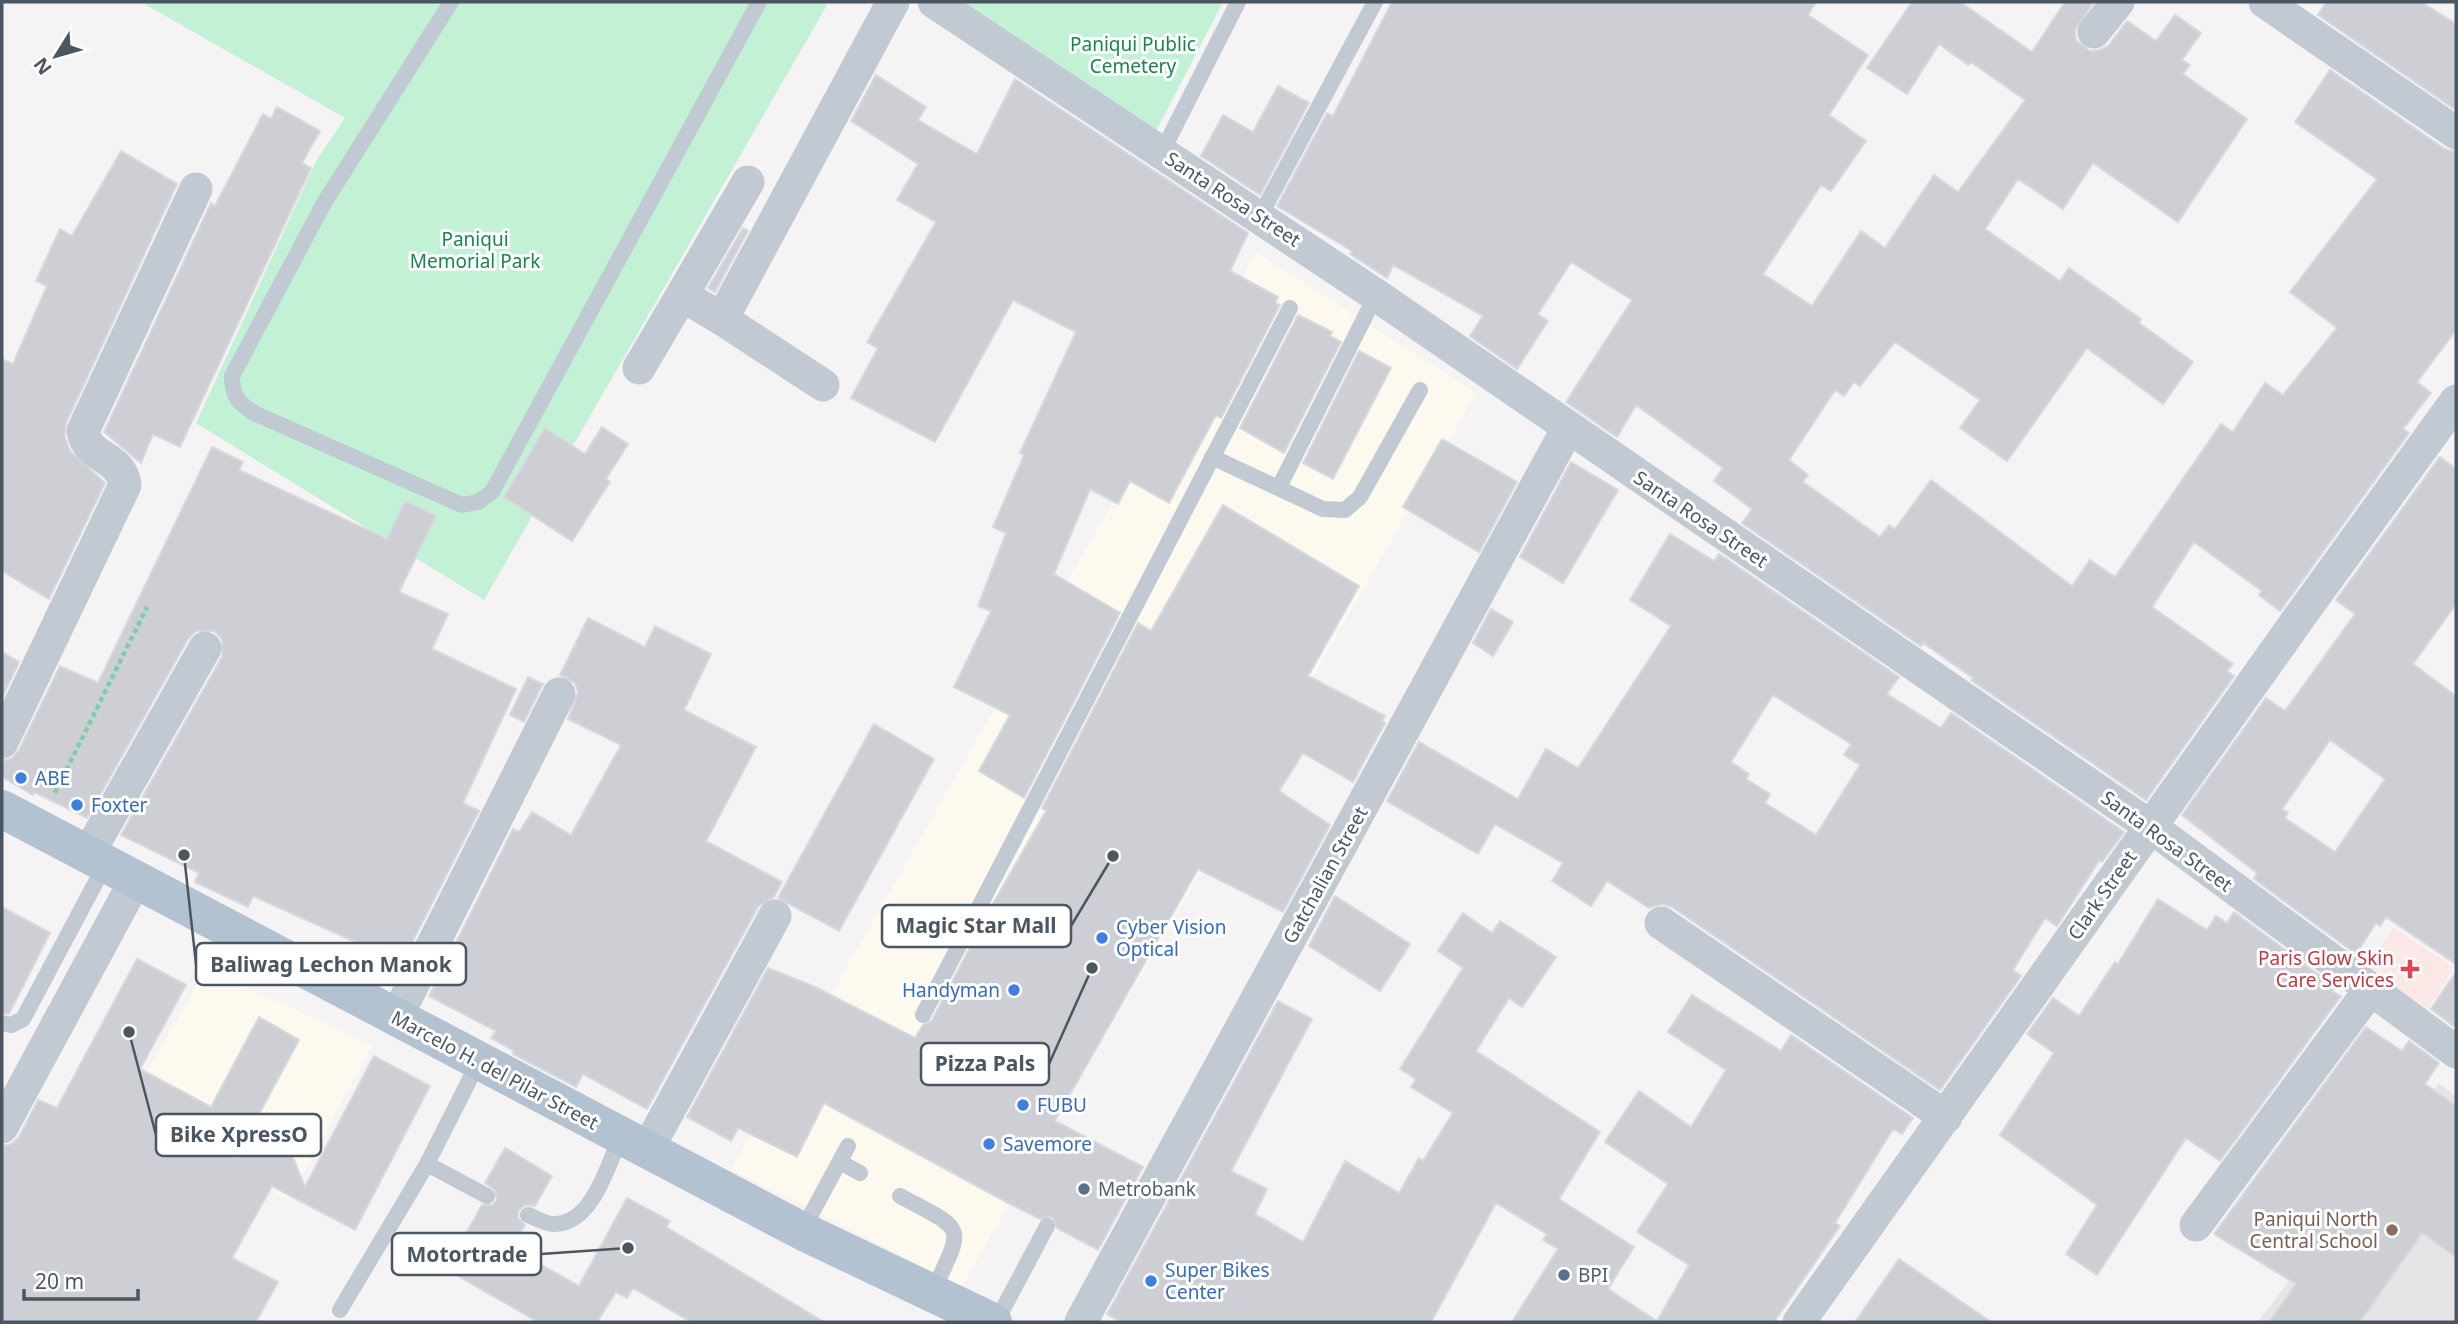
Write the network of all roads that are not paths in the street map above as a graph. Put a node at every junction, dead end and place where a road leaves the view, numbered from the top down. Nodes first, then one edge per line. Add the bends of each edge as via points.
1 (451, 2) edge
2 (759, 2) edge
3 (892, 2) edge
4 (934, 2) edge
5 (1238, 2) edge
6 (1375, 2) edge
7 (2118, 2) edge
8 (2265, 2) edge
9 (2094, 32) dead end
10 (2456, 133) edge
11 (1162, 152) junction
12 (748, 182) dead end
13 (196, 189) dead end
14 (1260, 216) junction
15 (682, 295) junction
16 (1376, 295) junction
17 (1290, 309) dead end
18 (722, 319) junction
19 (639, 368) dead end
20 (823, 385) dead end
21 (1420, 390) dead end
22 (2456, 401) edge
23 (1568, 428) junction
24 (1212, 457) junction
25 (1279, 487) junction
26 (205, 648) dead end
27 (559, 694) dead end
28 (2, 743) edge
29 (2, 809) edge
30 (2151, 827) junction
31 (109, 867) junction
32 (775, 916) dead end
33 (1661, 923) dead end
34 (2370, 990) junction
35 (923, 1015) dead end
36 (396, 1018) junction
37 (2, 1023) edge
38 (2456, 1052) edge
39 (479, 1061) junction
40 (1946, 1117) junction
41 (2, 1127) edge
42 (634, 1143) junction
43 (848, 1146) dead end
44 (840, 1162) junction
45 (427, 1164) junction
46 (860, 1173) dead end
47 (487, 1196) dead end
48 (900, 1196) dead end
49 (528, 1214) dead end
50 (1047, 1226) dead end
51 (2196, 1226) dead end
52 (802, 1231) junction
53 (932, 1293) junction
54 (340, 1310) dead end
55 (994, 1322) edge
56 (1082, 1322) edge
57 (1799, 1322) edge

1 - 2 lane via 324,203 232,376 232,390 240,405 257,414 462,505 478,502 492,492
3 - 18 street
4 - 11 street, Santa Rosa Street
5 - 11 lane
6 - 14 lane
7 - 9 street
8 - 10 street
11 - 14 street, Santa Rosa Street
12 - 15 street
13 - 28 street via 83,431 93,451 116,463 124,473 125,485
14 - 16 street, Santa Rosa Street
15 - 18 street
15 - 19 street
16 - 23 street, Santa Rosa Street
16 - 25 lane
17 - 24 lane
18 - 20 street
21 - 25 lane via 1360,497 1345,510 1323,509
22 - 30 street, Clark Street
23 - 30 street, Santa Rosa Street
23 - 56 street, Gatchalian Street
24 - 25 lane
24 - 35 lane
26 - 31 street
27 - 36 street
29 - 31 main road, Marcelo H. del Pilar Street
30 - 34 street, Santa Rosa Street
30 - 40 street, Clark Street
31 - 36 main road, Marcelo H. del Pilar Street
31 - 37 lane via 23,1019 10,1026
31 - 41 street
32 - 42 street
33 - 40 street
34 - 38 street, Santa Rosa Street
34 - 51 street
36 - 39 main road, Marcelo H. del Pilar Street
39 - 42 main road, Marcelo H. del Pilar Street
39 - 45 lane
40 - 57 street, Clark Street
42 - 49 lane via 588,1207 571,1219 553,1225
42 - 52 main road, Marcelo H. del Pilar Street
43 - 44 lane
44 - 46 lane
44 - 52 lane
45 - 47 lane
45 - 54 lane
48 - 53 lane via 951,1223 956,1234
50 - 55 lane
52 - 53 main road, Marcelo H. del Pilar Street
53 - 55 main road, Marcelo H. del Pilar Street

